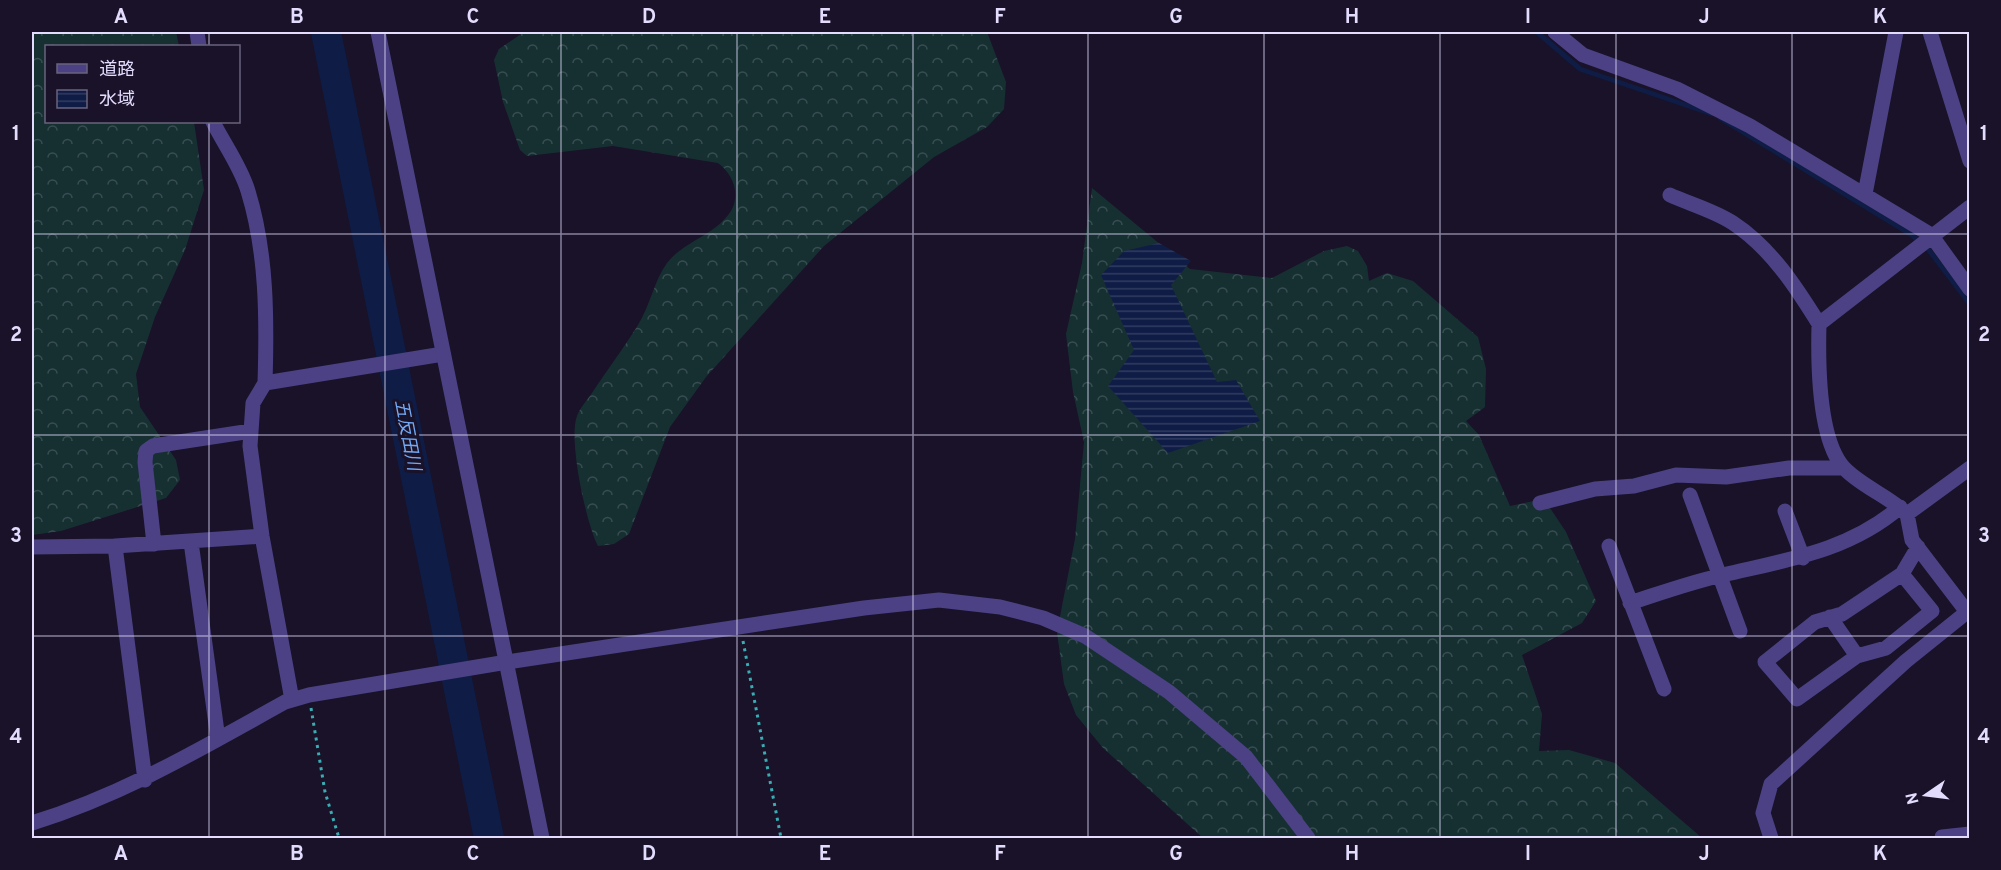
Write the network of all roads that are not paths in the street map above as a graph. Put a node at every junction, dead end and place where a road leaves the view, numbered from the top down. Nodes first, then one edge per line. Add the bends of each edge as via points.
1 (378, 32) edge
2 (1555, 32) edge
3 (1896, 32) edge
4 (1930, 32) edge
5 (214, 123) edge
6 (1970, 161) edge
7 (1865, 194) junction
8 (1670, 195) dead end
9 (1970, 207) edge
10 (1924, 241) junction
11 (1970, 289) edge
12 (1820, 324) junction
13 (443, 354) junction
14 (265, 383) junction
15 (251, 431) junction
16 (1844, 468) junction
17 (1970, 468) edge
18 (1690, 495) dead end
19 (1540, 503) dead end
20 (1785, 511) dead end
21 (1904, 511) junction
22 (262, 536) junction
23 (191, 542) junction
24 (153, 544) junction
25 (115, 546) junction
26 (1609, 546) dead end
27 (32, 547) edge
28 (1918, 547) junction
29 (1803, 558) junction
30 (1902, 574) junction
31 (1720, 575) junction
32 (1630, 603) junction
33 (1968, 614) edge
34 (1830, 617) junction
35 (1740, 631) dead end
36 (1857, 656) junction
37 (507, 662) junction
38 (1664, 689) dead end
39 (292, 700) junction
40 (218, 739) junction
41 (145, 780) junction
42 (32, 823) edge
43 (1970, 834) edge
44 (1942, 837) dead end
45 (542, 838) edge
46 (1308, 838) edge
47 (1771, 838) edge

1 - 13 street
2 - 7 street via 1583,55 1677,89 1750,126
3 - 7 street
4 - 6 street
5 - 14 street via 248,190 267,310
7 - 10 street
8 - 12 street via 1733,223 1760,246 1790,277
9 - 10 street
10 - 11 street
10 - 12 street
12 - 16 street via 1820,382 1830,442
13 - 14 street
13 - 37 street
14 - 15 street via 253,403
15 - 22 street
15 - 24 street via 153,446 146,451
16 - 19 street via 1789,468 1726,477 1676,475
16 - 21 street
17 - 21 street
18 - 31 street
20 - 29 street
21 - 28 street via 1912,540
21 - 29 street via 1838,546
22 - 23 street
22 - 39 street
23 - 24 street
23 - 40 street
24 - 25 street
25 - 27 street
25 - 41 street
26 - 32 street
28 - 30 street
28 - 33 street
29 - 31 street
30 - 34 street via 1842,614
30 - 36 street via 1932,611 1886,648
31 - 32 street
31 - 35 street
32 - 38 street
33 - 47 street via 1906,661 1771,784 1763,813
34 - 36 street
34 - 36 street via 1815,622 1765,662 1797,699
37 - 39 street
37 - 45 street
37 - 46 street via 939,600 1000,607 1043,618 1084,636 1186,706 1246,757
39 - 40 street
40 - 41 street
41 - 42 street
43 - 44 street

